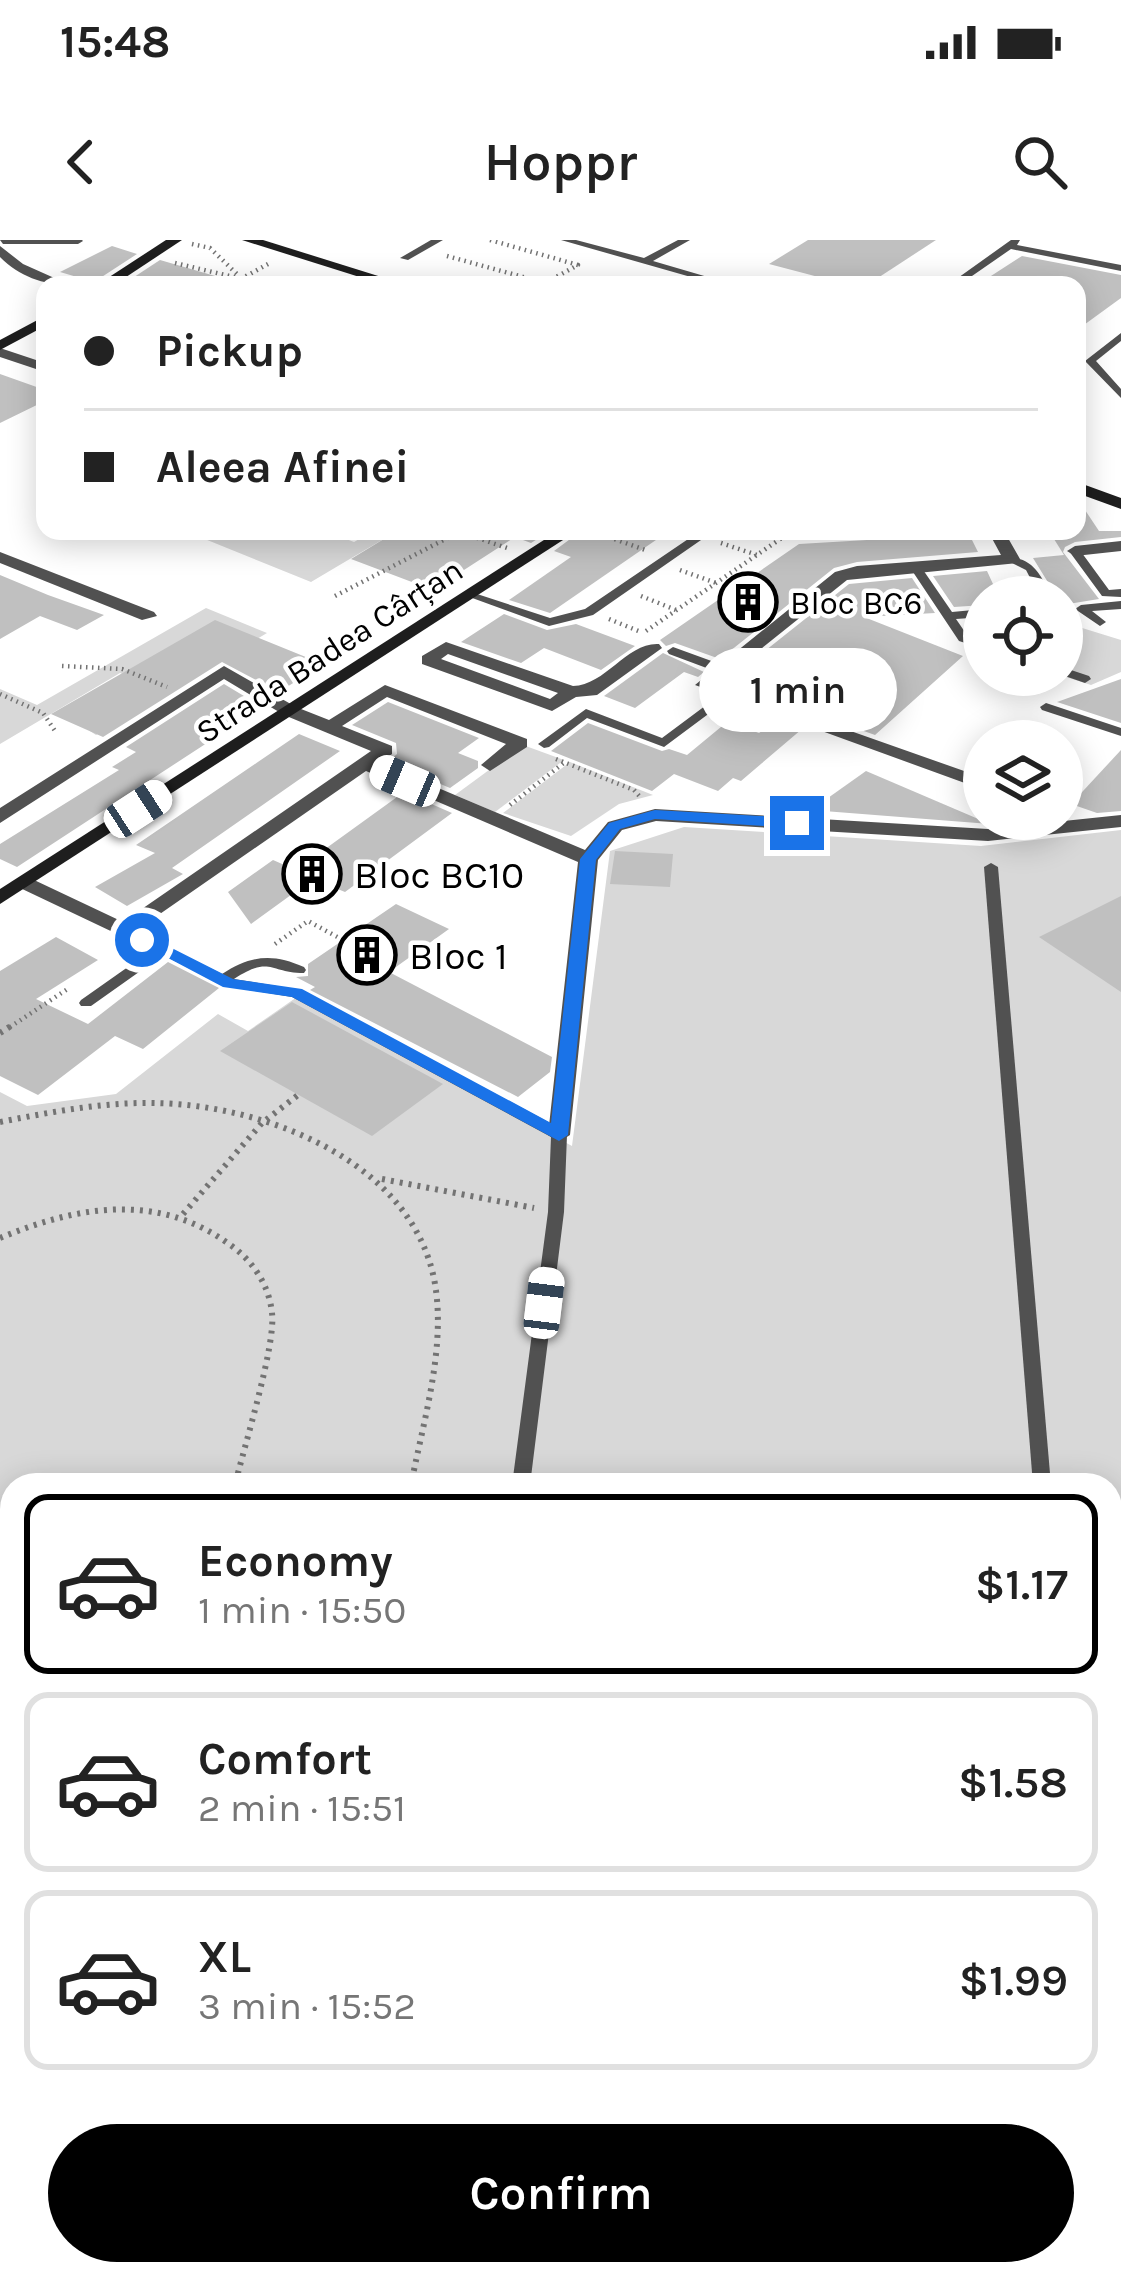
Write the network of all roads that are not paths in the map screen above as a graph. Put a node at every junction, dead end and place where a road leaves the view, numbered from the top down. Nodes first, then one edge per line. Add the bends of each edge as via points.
1 (249, 240) edge
2 (438, 240) edge
3 (566, 240) edge
4 (685, 240) edge
5 (78, 241) edge
6 (180, 241) edge
7 (1013, 243) edge
8 (1, 244) edge
9 (405, 258) dead end
10 (646, 261) junction
11 (1121, 268) edge
12 (39, 276) edge
13 (120, 276) edge
14 (370, 276) edge
15 (698, 276) edge
16 (966, 276) edge
17 (36, 326) edge
18 (1121, 336) edge
19 (0, 349) edge
20 (36, 364) edge
21 (1121, 395) edge
22 (1086, 491) edge
23 (1121, 504) edge
24 (554, 540) edge
25 (695, 540) edge
26 (1006, 540) edge
27 (1121, 546) edge
28 (1076, 551) joint
29 (0, 557) edge
30 (1012, 559) junction
31 (914, 566) junction
32 (1035, 576) edge
33 (1121, 592) edge
34 (470, 595) junction
35 (1121, 605) edge
36 (963, 615) edge
37 (148, 616) dead end
38 (948, 616) junction
39 (1100, 622) dead end
40 (963, 638) edge
41 (656, 644) joint
42 (484, 660) junction
43 (724, 670) junction
44 (464, 674) junction
45 (535, 679) junction
46 (376, 687) junction
47 (440, 691) dead end
48 (571, 692) junction
49 (515, 693) junction
50 (421, 704) junction
51 (1046, 707) dead end
52 (290, 711) junction
53 (777, 711) junction
54 (338, 721) dead end
55 (1121, 732) edge
56 (514, 741) junction
57 (544, 744) dead end
58 (365, 764) junction
59 (490, 765) dead end
60 (963, 777) edge
61 (0, 790) edge
62 (22, 801) junction
63 (0, 817) edge
64 (1083, 819) edge
65 (1121, 820) edge
66 (1096, 823) junction
67 (588, 859) junction
68 (991, 867) dead end
69 (25, 883) junction
70 (0, 898) edge
71 (124, 930) junction
72 (162, 949) junction
73 (299, 970) dead end
74 (223, 980) junction
75 (86, 1003) dead end
76 (559, 1135) junction
77 (523, 1473) edge
78 (1041, 1473) edge

1 - 14 street
2 - 9 lane
3 - 10 lane
4 - 10 lane
5 - 8 lane
6 - 13 street
7 - 11 lane
7 - 16 lane
8 - 12 street via 18,268
10 - 15 lane
17 - 19 street
18 - 21 lane via 1090,361
19 - 20 street
22 - 23 street
24 - 34 street, Strada Badea Cârțan
25 - 34 lane via 589,612 549,622
26 - 30 street
27 - 28 street
28 - 33 lane via 1106,594
29 - 37 street
30 - 31 street
30 - 32 lane
31 - 38 lane
31 - 43 street via 841,577
34 - 52 street, Strada Badea Cârțan
35 - 39 lane via 1082,609
36 - 38 lane
38 - 40 lane
41 - 43 lane
41 - 48 street via 591,691
42 - 44 street
42 - 44 street via 446,647 428,660
42 - 45 street
43 - 53 street via 704,685
44 - 49 street
45 - 48 street
45 - 49 street
46 - 50 street
46 - 54 street
46 - 56 street via 410,673 535,719
47 - 50 street
48 - 49 street via 552,706
50 - 56 street
51 - 55 lane
52 - 58 street via 385,750
52 - 62 street via 224,671
52 - 69 street, Strada Badea Cârțan
53 - 57 lane via 760,725 709,707 664,743 586,713
53 - 60 street
56 - 59 street
58 - 67 street
58 - 71 street
61 - 62 street
62 - 63 street
64 - 66 street
65 - 66 street
66 - 67 street via 988,835 655,814 615,826
67 - 76 street
68 - 78 lane
69 - 70 street, Strada Badea Cârțan
69 - 71 street
71 - 72 lane
72 - 74 lane
72 - 75 lane
73 - 74 lane via 252,959
74 - 76 lane via 296,993
76 - 77 lane

